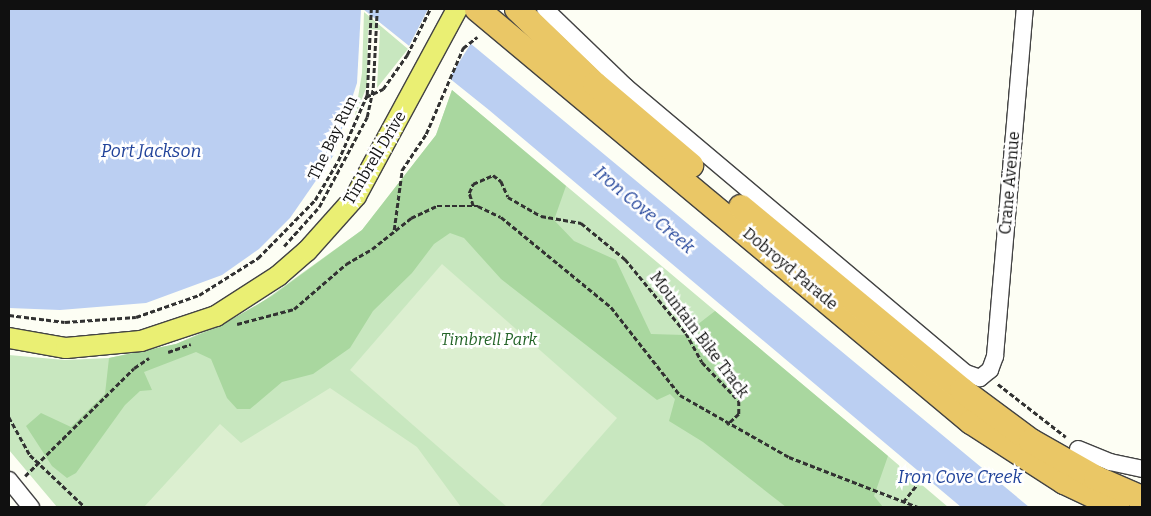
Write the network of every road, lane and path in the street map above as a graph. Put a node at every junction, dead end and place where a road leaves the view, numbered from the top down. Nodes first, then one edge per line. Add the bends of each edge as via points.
1 (371, 9) edge
2 (377, 9) edge
3 (430, 9) edge
4 (477, 9) edge
5 (517, 9) edge
6 (545, 9) edge
7 (1025, 9) edge
8 (455, 12) edge
9 (477, 37) dead end
10 (366, 97) junction
11 (372, 97) junction
12 (473, 206) junction
13 (393, 232) junction
14 (279, 251) dead end
15 (9, 315) edge
16 (230, 327) dead end
17 (9, 338) edge
18 (200, 340) dead end
19 (986, 374) junction
20 (9, 418) edge
21 (727, 425) junction
22 (1078, 449) joint
23 (40, 464) junction
24 (1142, 468) edge
25 (11, 482) edge
26 (917, 485) dead end
27 (1142, 498) edge
28 (903, 502) junction
29 (31, 507) edge
30 (85, 507) edge
31 (918, 507) edge
32 (1117, 507) edge

1 - 10 path, The Bay Run
2 - 11 path
3 - 11 path via 407,55 383,89
4 - 32 highway, Dobroyd Parade via 970,422 1064,482
5 - 27 highway, Dobroyd Parade via 595,84 962,390 1031,440 1096,478
6 - 19 street, Dobroyd Parade via 625,86 966,373 972,377
7 - 19 street, Crane Avenue via 995,356
8 - 17 main road, Timbrell Drive via 356,196 307,251 248,297 216,316 141,341 66,348
9 - 13 path via 463,48 426,134 402,170
10 - 11 path
10 - 15 path, The Bay Run via 338,161 315,200 277,242 240,272 180,304 136,317 65,322
11 - 14 path via 367,117 335,182 318,207
12 - 13 path via 437,206
12 - 21 path via 501,217 547,258 578,277 612,307 680,395
12 - 21 path, Mountain Bike Track via 469,193 473,184 493,175 501,182 508,197 541,216 581,224 625,259 686,333 702,362 739,401 738,414
13 - 16 path via 346,264 294,309
18 - 23 path via 150,357 134,368 50,449
19 - 22 path via 1045,418
20 - 23 path via 30,455
21 - 28 path via 838,479
22 - 24 street via 1110,462
23 - 25 path
23 - 30 path
25 - 29 street
26 - 28 path
28 - 31 path

